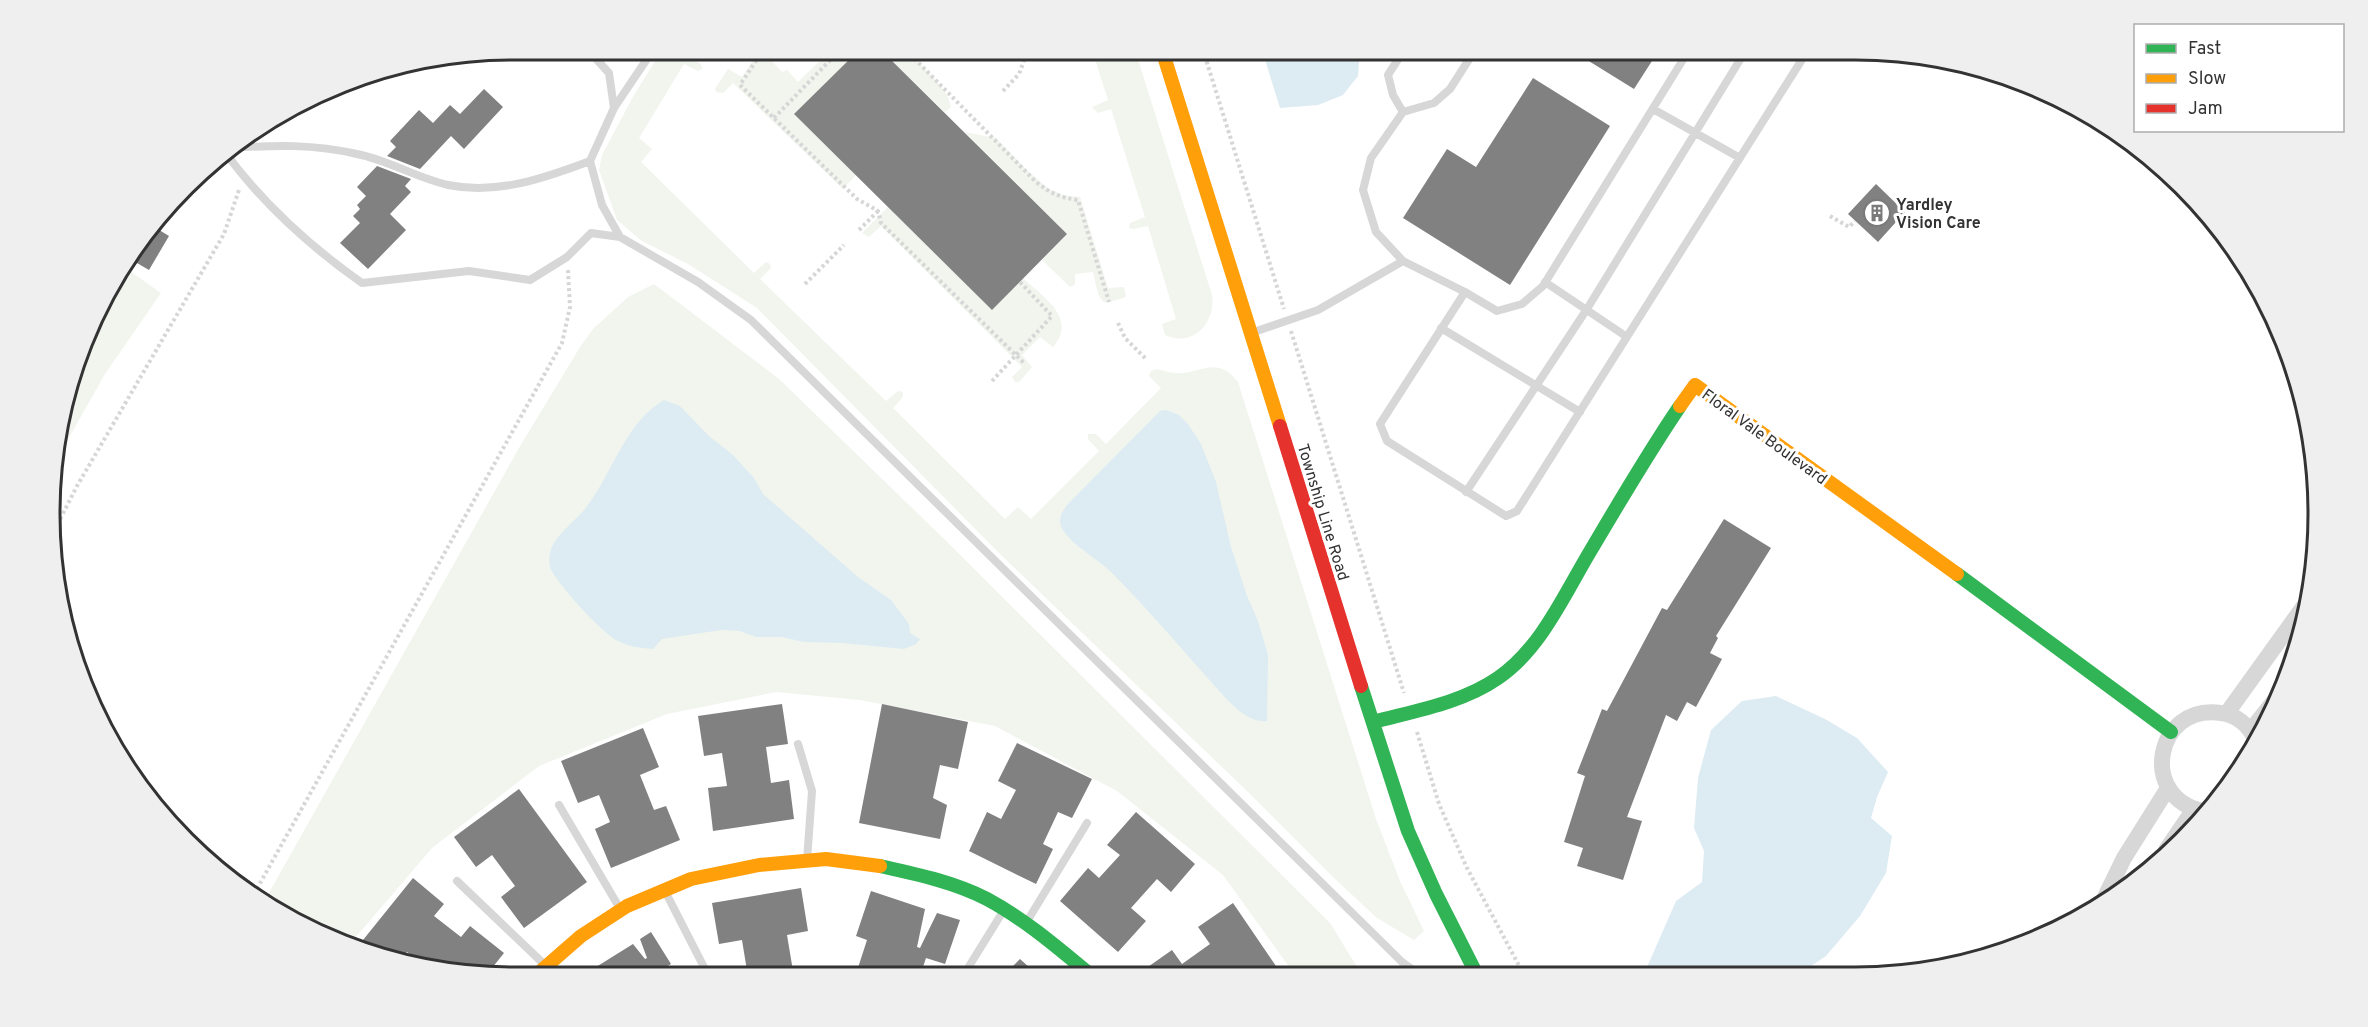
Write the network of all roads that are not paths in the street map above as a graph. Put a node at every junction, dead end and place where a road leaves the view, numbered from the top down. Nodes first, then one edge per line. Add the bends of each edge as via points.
1 (597, 60) edge
2 (646, 60) edge
3 (1165, 60) edge
4 (1398, 60) edge
5 (1469, 60) edge
6 (1683, 60) edge
7 (1740, 60) edge
8 (1802, 60) edge
9 (614, 108) junction
10 (1653, 109) junction
11 (1403, 112) junction
12 (1694, 132) junction
13 (246, 148) edge
14 (1740, 158) junction
15 (230, 159) edge
16 (590, 161) junction
17 (620, 237) junction
18 (1403, 261) junction
19 (1545, 282) junction
20 (1465, 292) junction
21 (1587, 309) junction
22 (1441, 328) junction
23 (1250, 333) junction
24 (1627, 337) junction
25 (1537, 385) junction
26 (1580, 412) junction
27 (1466, 492) junction
28 (2296, 618) edge
29 (2227, 714) junction
30 (1372, 722) junction
31 (2171, 732) junction
32 (2251, 733) edge
33 (798, 744) dead end
34 (2168, 788) junction
35 (559, 806) dead end
36 (2198, 809) edge
37 (1087, 823) dead end
38 (807, 861) junction
39 (457, 881) dead end
40 (2109, 889) edge
41 (664, 890) junction
42 (621, 910) junction
43 (1004, 910) junction
44 (1026, 923) junction
45 (546, 966) joint
46 (704, 967) edge
47 (969, 967) edge
48 (1082, 967) edge
49 (1409, 967) edge
50 (1469, 967) edge

1 - 9 lane via 609,73
2 - 9 lane
3 - 23 street, Township Line Road
4 - 11 lane via 1388,75
5 - 11 lane via 1450,89 1434,103
6 - 10 lane
7 - 12 lane
8 - 14 lane
9 - 16 lane
10 - 12 lane
10 - 19 lane
11 - 18 lane via 1371,158 1363,190 1376,232
12 - 14 lane
12 - 21 lane
13 - 16 lane via 315,146 360,154 447,185 470,188 502,187 551,176
14 - 24 lane
15 - 17 lane via 244,178 327,259 362,283 469,271 530,280 567,257 591,233
16 - 17 lane via 602,205
17 - 49 lane via 698,282 750,320
18 - 20 lane
18 - 23 lane via 1318,310
19 - 20 lane via 1522,304 1497,312
19 - 21 lane
20 - 22 lane
21 - 24 lane
21 - 25 lane
22 - 25 lane
22 - 27 lane via 1380,424 1387,441
23 - 30 street, Township Line Road
24 - 26 lane
25 - 26 lane
25 - 27 lane
26 - 27 lane via 1517,511 1506,516
28 - 29 street
29 - 31 street via 2197,713
29 - 32 street
30 - 31 street, Floral Vale Boulevard via 1462,696 1508,671 1559,604 1652,447 1695,385
30 - 50 street, Township Line Road via 1412,843
31 - 34 street via 2161,762
33 - 38 lane via 812,791
34 - 36 street via 2179,800
34 - 40 street
35 - 42 lane
37 - 44 lane
38 - 41 street via 748,867 692,879
38 - 43 street via 826,859 881,866 923,876 986,899
39 - 45 lane
41 - 42 street
41 - 46 lane
42 - 45 street
43 - 44 street
43 - 47 lane
44 - 48 street

